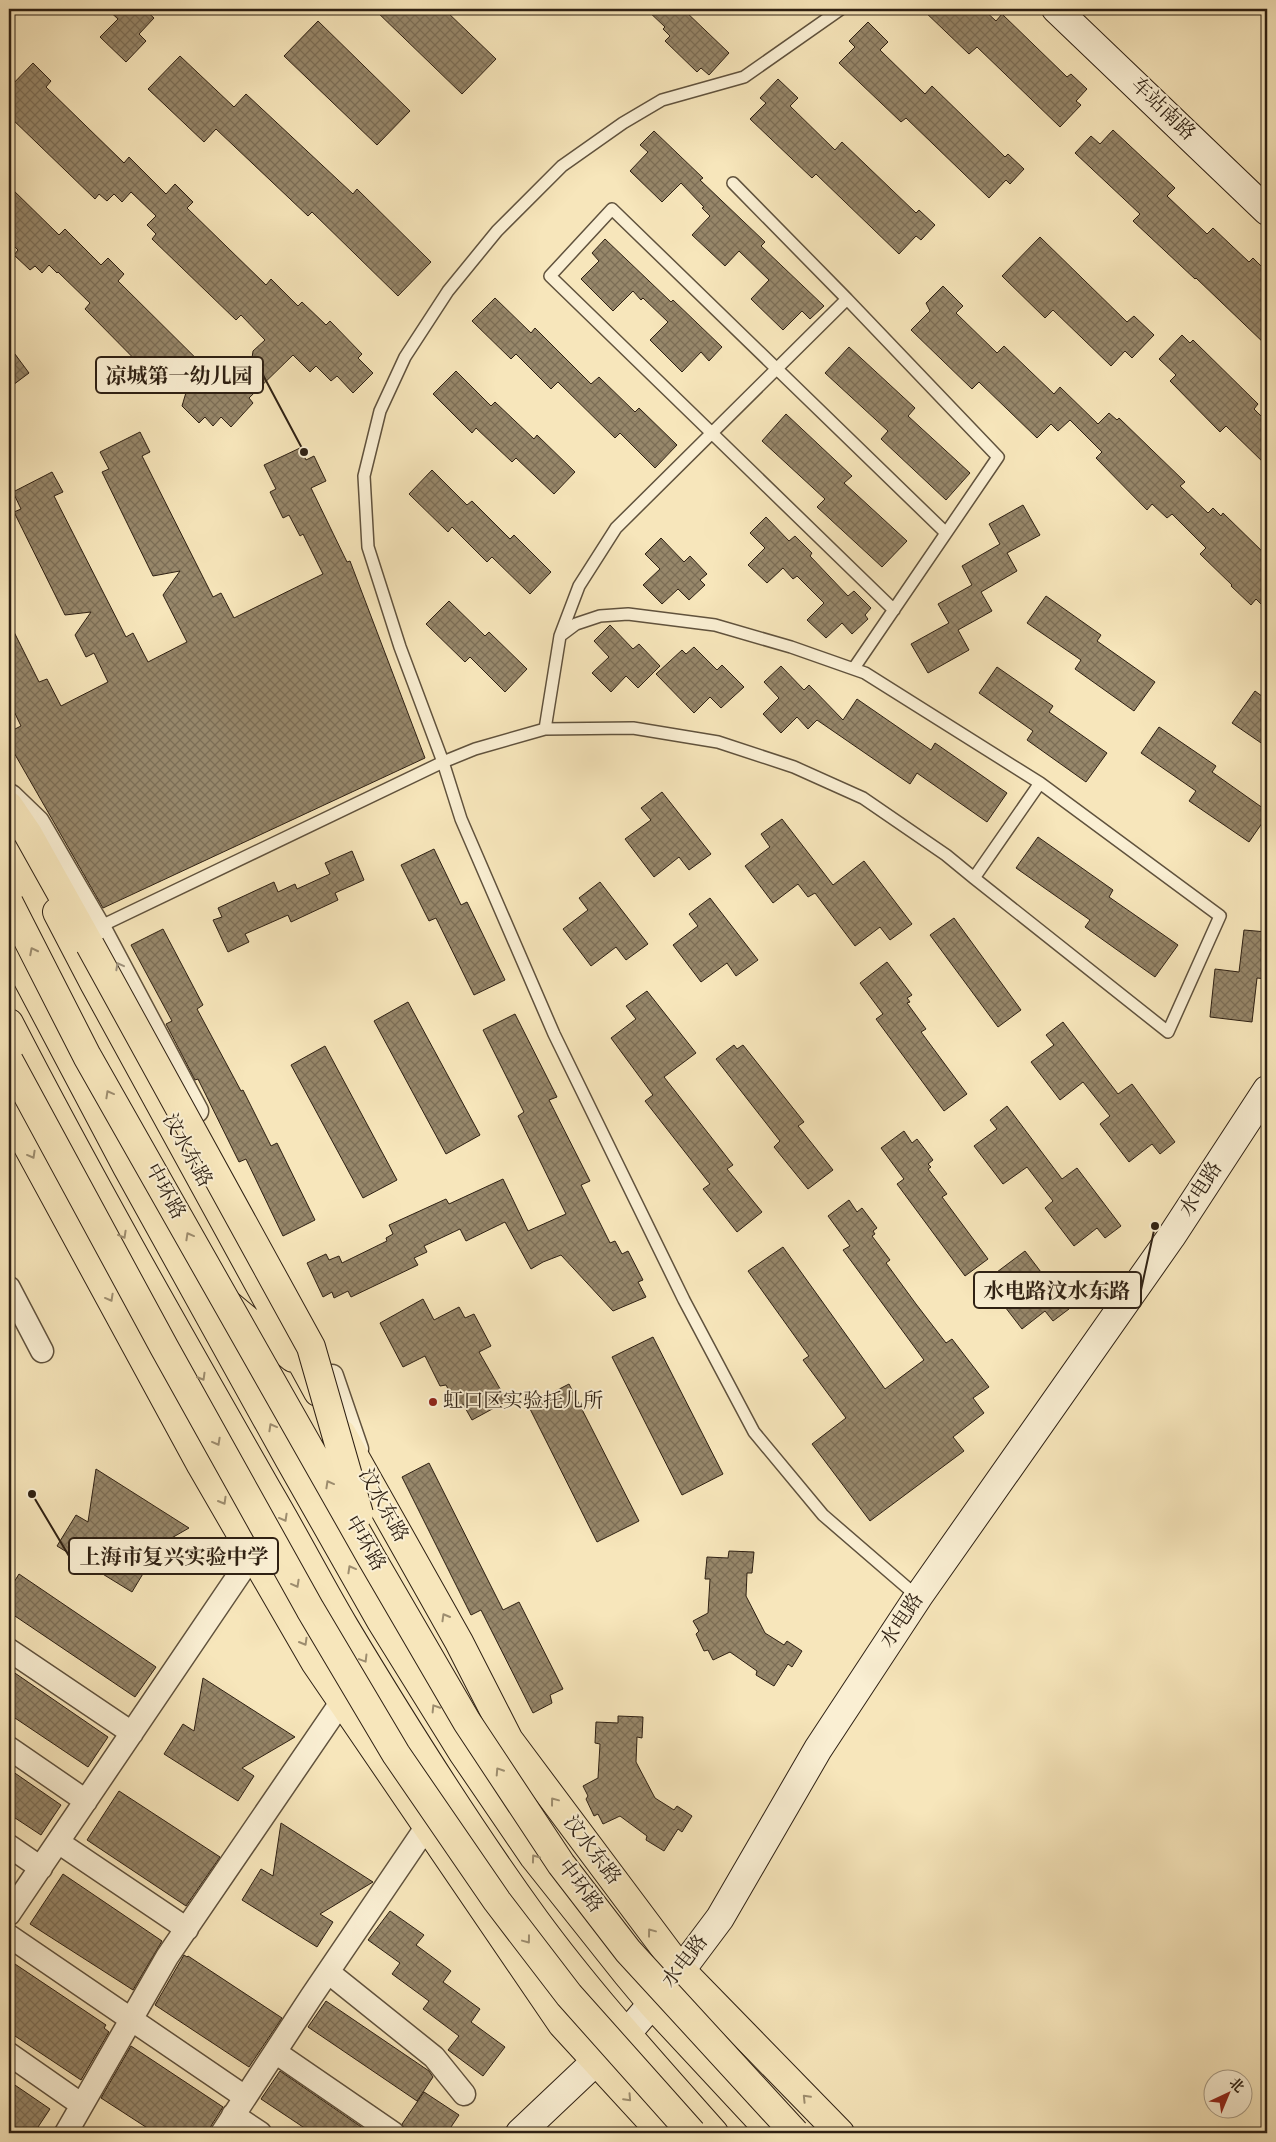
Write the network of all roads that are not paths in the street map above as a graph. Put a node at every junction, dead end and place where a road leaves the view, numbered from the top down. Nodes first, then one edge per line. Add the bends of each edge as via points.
1 (841, 9) edge
2 (1056, 9) edge
3 (733, 183) dead end
4 (1267, 211) edge
5 (847, 299) junction
6 (777, 368) junction
7 (712, 434) junction
8 (946, 533) junction
9 (894, 610) junction
10 (560, 636) junction
11 (854, 668) junction
12 (545, 729) junction
13 (443, 762) junction
14 (1040, 784) junction
15 (9, 793) edge
16 (9, 806) edge
17 (9, 818) edge
18 (974, 878) junction
19 (9, 903) edge
20 (94, 936) junction
21 (9, 944) edge
22 (9, 1023) edge
23 (9, 1061) edge
24 (1267, 1090) edge
25 (9, 1112) edge
26 (181, 1263) junction
27 (148, 1280) junction
28 (9, 1288) edge
29 (42, 1351) dead end
30 (306, 1369) junction
31 (189, 1441) junction
32 (368, 1481) junction
33 (253, 1554) junction
34 (371, 1557) junction
35 (918, 1597) junction
36 (459, 1642) junction
37 (9, 1650) edge
38 (342, 1701) junction
39 (132, 1733) junction
40 (9, 1748) edge
41 (463, 1752) junction
42 (86, 1801) junction
43 (427, 1826) junction
44 (58, 1842) junction
45 (9, 1846) edge
46 (41, 1868) junction
47 (9, 1914) edge
48 (187, 1929) junction
49 (9, 1936) edge
50 (681, 1970) junction
51 (328, 1972) junction
52 (652, 2004) junction
53 (132, 2019) junction
54 (626, 2033) junction
55 (275, 2052) junction
56 (9, 2054) edge
57 (595, 2062) junction
58 (464, 2094) dead end
59 (82, 2105) junction
60 (234, 2115) edge
61 (66, 2133) edge
62 (260, 2133) edge
63 (393, 2133) edge
64 (520, 2133) edge
65 (662, 2133) edge
66 (692, 2133) edge
67 (714, 2133) edge
68 (772, 2133) edge
69 (795, 2133) edge
70 (840, 2133) edge

1 - 13 lane via 744,77 662,100 562,166 496,231 448,291 405,357 380,411 364,476 368,547 400,647
2 - 4 main road, 车站南路
3 - 5 lane
5 - 6 lane
5 - 8 lane via 998,457
6 - 7 lane
6 - 7 lane via 612,209 550,276
6 - 8 lane
7 - 9 lane
7 - 10 lane via 616,528 579,586
8 - 9 lane
9 - 11 lane
10 - 11 lane via 576,624 600,616 660,617 715,625
10 - 12 lane
11 - 14 lane
12 - 13 lane via 475,749
12 - 18 lane via 633,728 718,742 794,767 863,798 946,854
13 - 20 lane
13 - 35 lane via 461,819 554,1034 684,1300 754,1432 824,1515
14 - 18 lane
14 - 18 lane via 1220,916 1168,1032
15 - 20 street via 38,822
16 - 20 main road
17 - 30 main road, 汶水东路 via 94,983
34 -> 19 main road, 中环路, bridge via 87,1056
32 -> 20 street via 321,1346
20 - 34 main road, bridge via 311,1347
21 - 26 main road
22 -> 27 main road
23 -> 66 main road, bridge via 310,1609 396,1754 497,1901 569,1995
24 - 35 main road, 水电路 via 1171,1237
25 -> 31 main road
26 - 30 main road
41 -> 26 main road via 381,1621
27 - 31 main road
27 -> 54 main road via 342,1623 404,1724 537,1923
28 - 29 street
30 - 32 main road, 汶水东路
31 -> 33 main road
36 -> 32 main road, 汶水东路
33 -> 38 main road
33 - 39 street
69 -> 34 main road, 中环路, bridge via 628,1951 561,1864 468,1722
35 - 50 main road, 水电路 via 818,1749 720,1918
36 - 41 main road
50 -> 36 main road, 汶水东路 via 509,1740
37 - 39 street
38 - 43 main road
38 - 48 street
39 - 42 street
40 - 42 street
52 -> 41 main road via 534,1857
42 - 44 street
43 - 51 street
43 - 57 main road via 562,2024
44 - 46 street
44 - 48 street
45 - 46 street
46 - 47 street
48 - 53 street
49 - 53 street
50 - 52 main road, 水电路
70 -> 50 main road, 汶水东路
51 - 55 street
51 - 58 street via 434,2057
52 - 54 main road, 水电路
52 - 68 main road
53 - 59 street
53 - 60 street
54 - 57 main road, 水电路
54 - 67 main road
55 - 60 street
55 - 63 street
56 - 59 street
57 - 64 main road, 水电路
57 -> 65 main road
59 - 61 street
60 - 62 street

